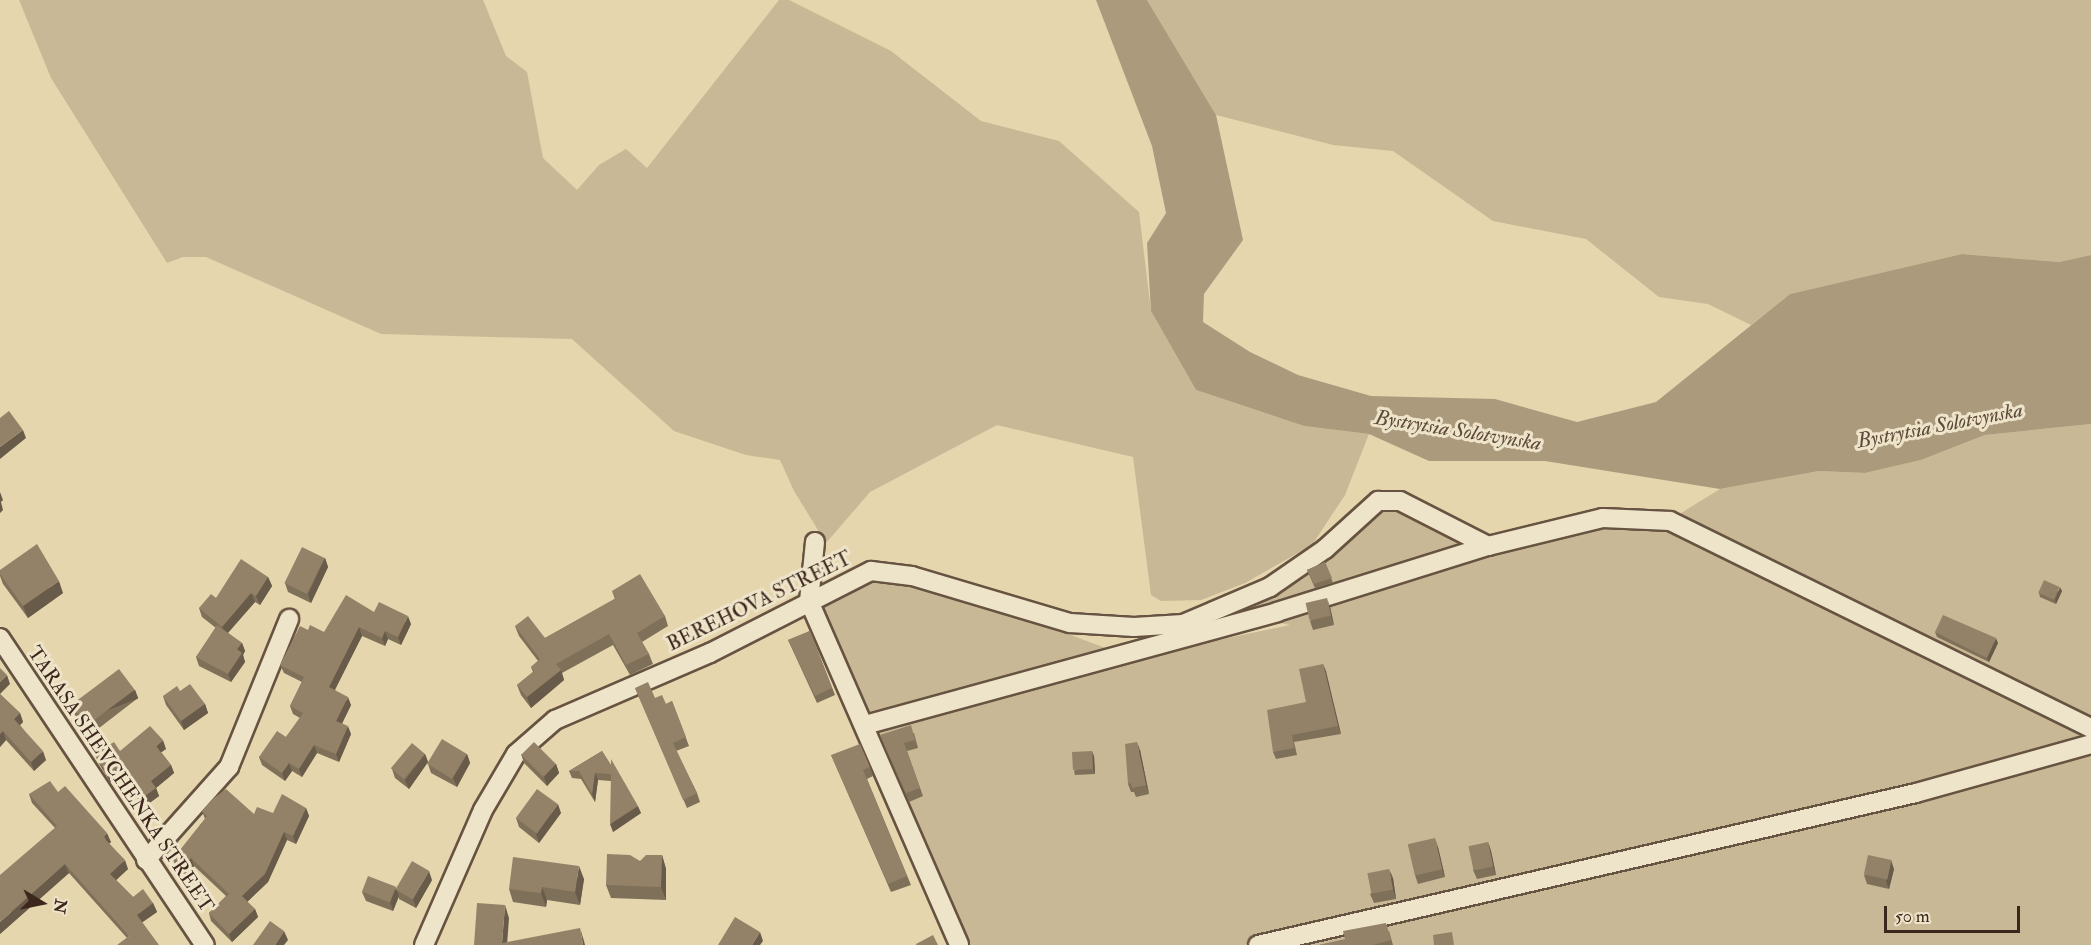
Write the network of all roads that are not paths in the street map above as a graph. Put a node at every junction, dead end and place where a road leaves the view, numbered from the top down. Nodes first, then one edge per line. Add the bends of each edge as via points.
1 (815, 542) dead end
2 (1488, 546) junction
3 (809, 601) junction
4 (289, 619) dead end
5 (0, 638) edge
6 (865, 725) junction
7 (2091, 728) edge
8 (2091, 744) edge
9 (146, 860) junction
10 (205, 945) edge
11 (424, 945) edge
12 (959, 945) edge
13 (1258, 945) edge

1 - 3 street
2 - 3 street, BEREHOVA STREET via 1421,510 1388,499 1378,501 1325,549 1270,587 1183,624 1134,627 1070,623 912,576 871,571
2 - 6 street via 1277,612
2 - 7 street via 1603,518 1670,521
3 - 6 street
3 - 11 street, BEREHOVA STREET via 710,652 555,720 516,754 483,810
4 - 9 street via 229,767
5 - 9 street, TARASA SHEVCHENKA STREET
6 - 12 street
8 - 13 street via 1916,794
9 - 10 street, TARASA SHEVCHENKA STREET

